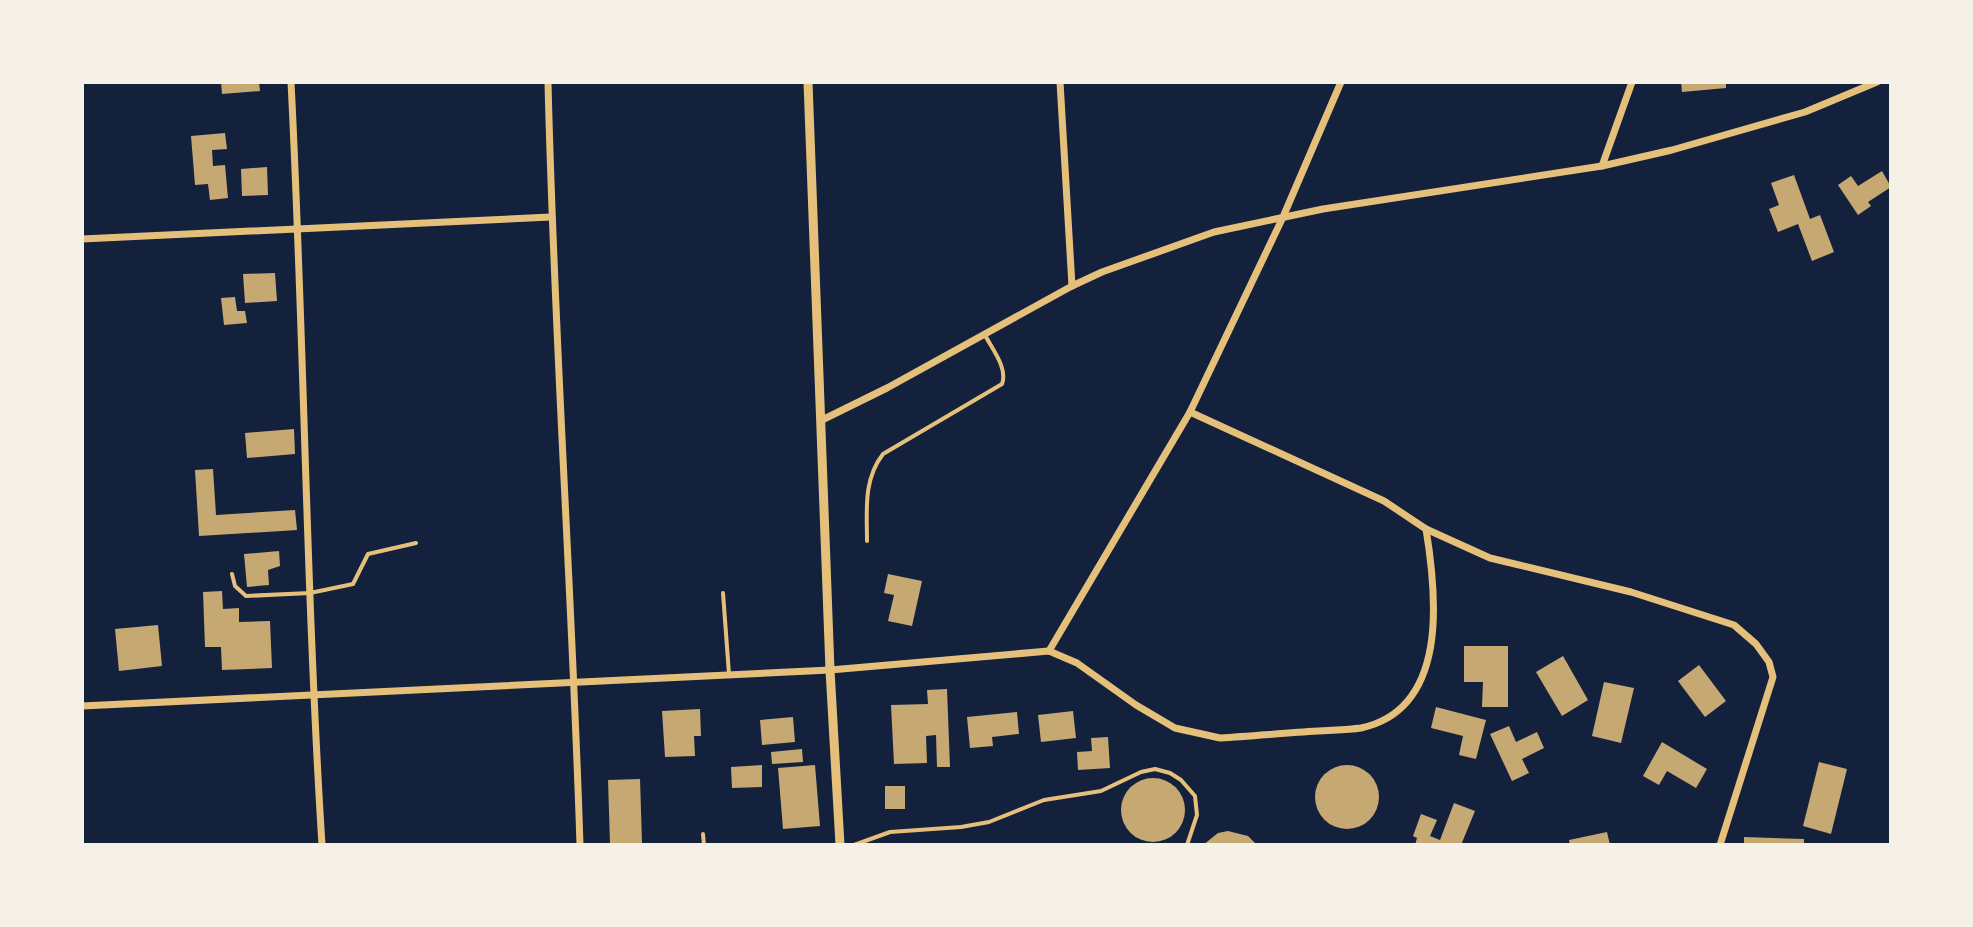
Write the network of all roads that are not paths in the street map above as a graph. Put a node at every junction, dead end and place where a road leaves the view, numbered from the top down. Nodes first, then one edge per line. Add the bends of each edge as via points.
1 (291, 82) edge
2 (548, 82) edge
3 (808, 82) edge
4 (1060, 82) edge
5 (1341, 82) edge
6 (1632, 82) edge
7 (1877, 82) edge
8 (1602, 166) junction
9 (551, 217) junction
10 (1283, 217) junction
11 (299, 231) junction
12 (82, 239) edge
13 (1072, 286) junction
14 (985, 335) junction
15 (1190, 412) junction
16 (822, 420) junction
17 (1426, 529) junction
18 (867, 541) dead end
19 (416, 543) dead end
20 (232, 574) dead end
21 (310, 593) junction
22 (723, 593) dead end
23 (1049, 651) junction
24 (830, 670) junction
25 (729, 674) junction
26 (575, 684) junction
27 (313, 695) junction
28 (82, 706) edge
29 (703, 834) dead end
30 (322, 845) edge
31 (580, 845) edge
32 (704, 845) edge
33 (840, 845) edge
34 (854, 845) edge
35 (1187, 845) edge
36 (1720, 845) edge

1 - 11 street
2 - 9 street
3 - 16 street
4 - 13 street
5 - 10 street
6 - 8 street
7 - 8 street via 1805,112
8 - 10 street
9 - 11 street
9 - 26 street
10 - 13 street via 1214,232
10 - 15 street
11 - 12 street
11 - 21 street
13 - 14 street
14 - 16 street
14 - 18 lane via 1003,369 1002,384 883,454 867,489
15 - 17 street via 1384,501
15 - 23 street
16 - 24 street
17 - 23 street via 1435,607 1427,663 1412,700 1387,719 1361,728 1220,738 1198,734 1175,728 1077,663
17 - 36 street via 1490,558 1631,592 1734,625 1756,644 1773,677
19 - 21 lane via 368,554 353,584
20 - 21 lane via 246,596
21 - 27 street
22 - 25 lane
23 - 24 street
24 - 25 street
24 - 33 street
25 - 26 street
26 - 27 street
26 - 31 street
27 - 28 street
27 - 30 street
29 - 32 lane
34 - 35 lane via 890,832 989,822 1044,800 1101,791 1155,769 1181,780 1195,796 1197,815

